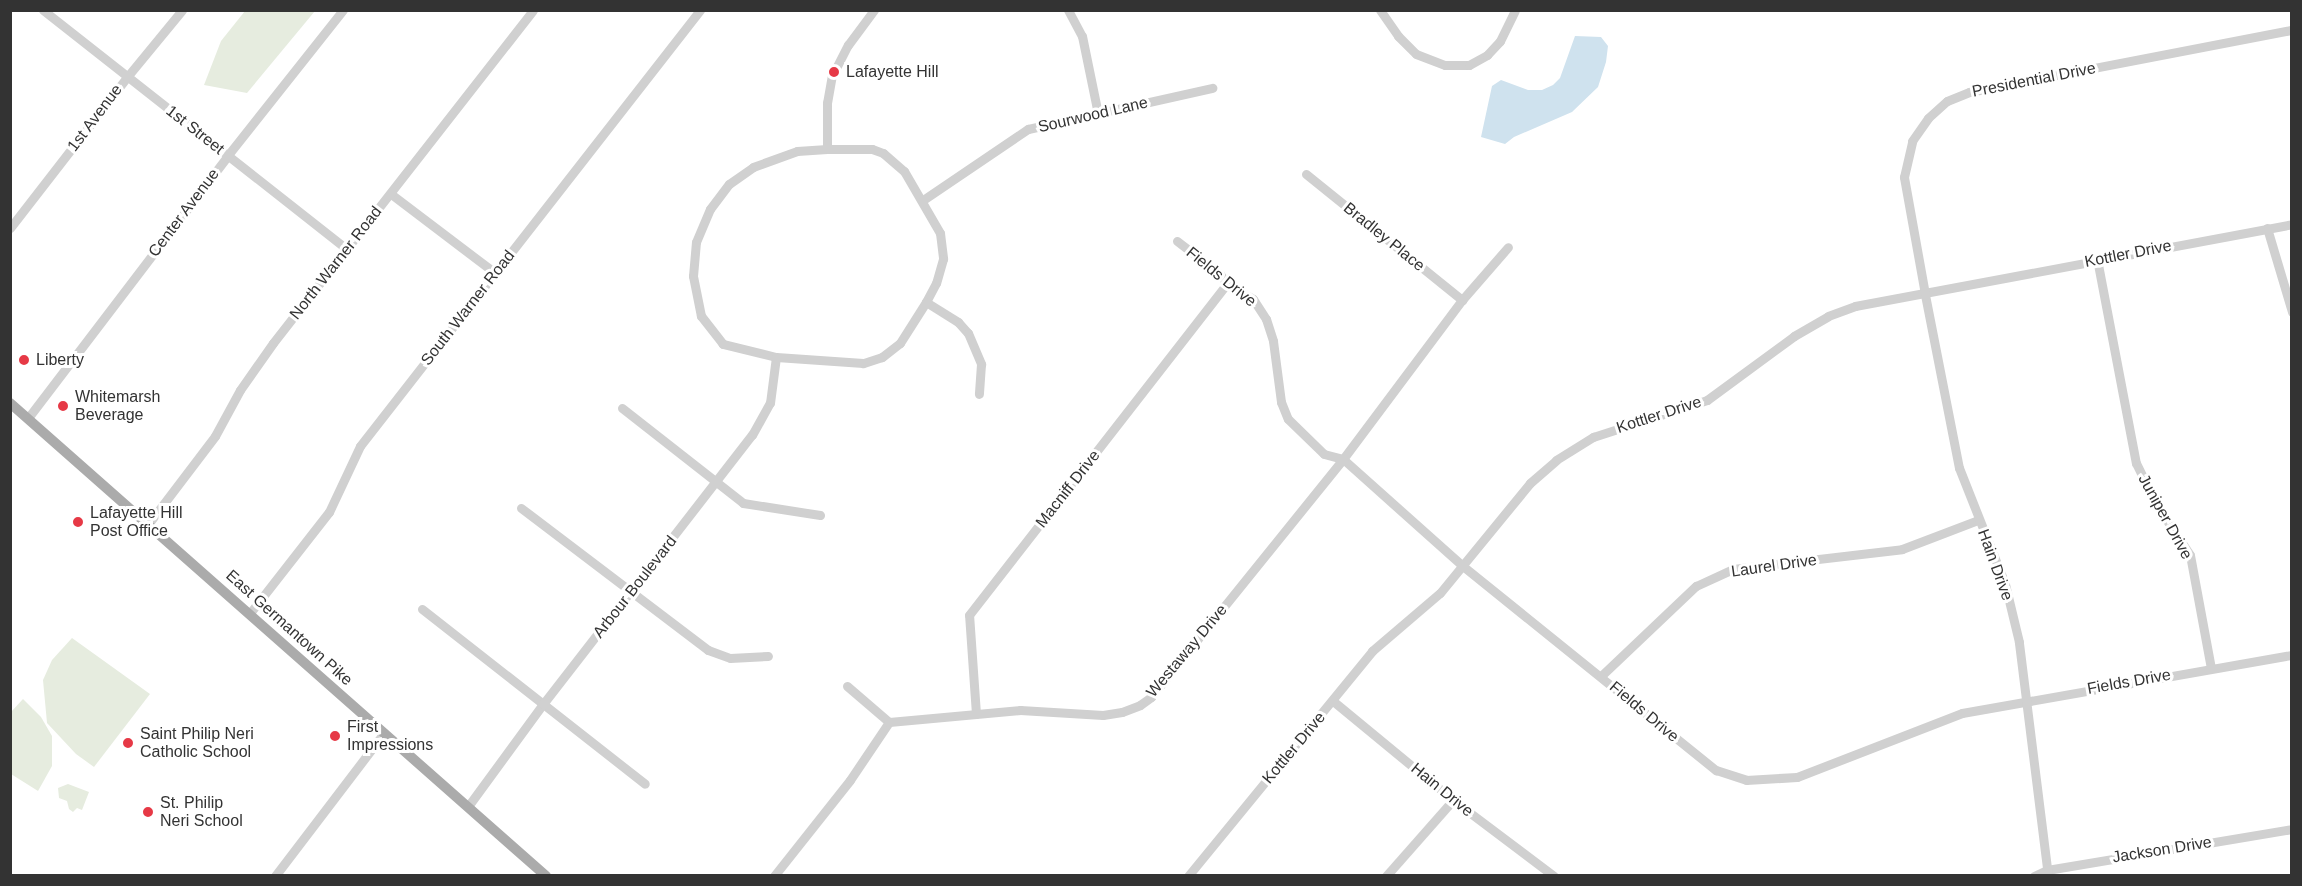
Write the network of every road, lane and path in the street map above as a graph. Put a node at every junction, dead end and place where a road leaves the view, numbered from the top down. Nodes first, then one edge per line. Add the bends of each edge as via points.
1 (43, 10) edge
2 (182, 10) edge
3 (343, 10) edge
4 (533, 10) edge
5 (700, 10) edge
6 (874, 10) edge
7 (1068, 10) edge
8 (1380, 10) edge
9 (1515, 10) edge
10 (2292, 30) edge
11 (127, 77) junction
12 (1212, 88) dead end
13 (1098, 114) junction
14 (827, 149) junction
15 (228, 155) junction
16 (1306, 174) dead end
17 (391, 194) junction
18 (923, 200) junction
19 (2292, 224) edge
20 (10, 228) edge
21 (2268, 228) junction
22 (1177, 241) dead end
23 (1508, 247) dead end
24 (348, 250) junction
25 (2097, 260) junction
26 (495, 273) junction
27 (1227, 284) junction
28 (1925, 294) junction
29 (1462, 300) junction
30 (926, 302) junction
31 (2292, 312) edge
32 (776, 357) junction
33 (979, 394) dead end
34 (10, 403) edge
35 (622, 408) dead end
36 (28, 418) junction
37 (1343, 459) junction
38 (717, 483) junction
39 (520, 508) dead end
40 (820, 515) dead end
41 (1978, 520) junction
42 (149, 523) junction
43 (1464, 567) junction
44 (631, 591) junction
45 (422, 609) dead end
46 (250, 613) junction
47 (2292, 655) edge
48 (768, 656) dead end
49 (2211, 668) junction
50 (1601, 676) junction
51 (847, 686) dead end
52 (2028, 700) junction
53 (1333, 701) junction
54 (543, 704) junction
55 (976, 714) junction
56 (889, 722) junction
57 (384, 733) junction
58 (645, 784) dead end
59 (1453, 800) junction
60 (469, 805) junction
61 (2292, 829) edge
62 (2047, 873) edge
63 (275, 876) edge
64 (546, 876) edge
65 (774, 876) edge
66 (1188, 876) edge
67 (1386, 876) edge
68 (1554, 876) edge
69 (2034, 876) edge

1 - 11 street, 1st Street
2 - 11 street, 1st Avenue
3 - 15 street, Center Avenue
4 - 17 street, North Warner Road
5 - 26 street, South Warner Road
6 - 14 street via 848,45 832,76 827,103
7 - 13 street via 1082,36
8 - 9 street via 1416,54 1461,65 1487,55 1500,42
10 - 28 street, Presidential Drive via 1969,92 1947,101 1928,118 1912,141 1904,177
11 - 15 street, 1st Street
11 - 20 street, 1st Avenue
12 - 13 street, Sourwood Lane
13 - 18 street, Sourwood Lane via 1021,133
14 - 18 street via 872,149 883,153 904,171
14 - 32 street via 782,155 740,175 710,209 696,242 693,276 698,304 708,327 723,344
15 - 24 street, 1st Street
15 - 36 street, Center Avenue
16 - 29 street, Bradley Place
17 - 24 street, North Warner Road
17 - 26 street
18 - 30 street via 936,222 942,245 940,270
19 - 21 street, Kottler Drive
21 - 25 street, Kottler Drive
21 - 31 street
22 - 27 street, Fields Drive via 1220,274
23 - 29 street, Westaway Drive
24 - 42 street, North Warner Road via 273,343 240,390 215,436
25 - 28 street, Kottler Drive
25 - 49 street, Juniper Drive via 2136,463 2156,504 2190,555
26 - 46 street, South Warner Road via 360,446 329,513
27 - 37 street, Fields Drive via 1253,299 1266,319 1281,402 1288,419 1324,454
27 - 55 street, Macniff Drive via 969,615
28 - 41 street, Hain Drive via 1959,468
28 - 43 street, Kottler Drive via 1855,306 1828,316 1707,400 1593,436 1530,483
29 - 37 street, Westaway Drive
30 - 32 street via 900,343 872,361 849,364
30 - 33 street via 968,333 981,364
32 - 38 street, Arbour Boulevard via 773,391 763,418
34 - 36 main road, East Germantown Pike
35 - 38 street
36 - 42 main road, East Germantown Pike
37 - 43 street, Fields Drive
37 - 55 street, Westaway Drive via 1152,697 1140,705 1103,715 1020,710
38 - 40 street via 752,506
38 - 44 street, Arbour Boulevard
39 - 44 street
41 - 50 street, Laurel Drive via 1902,549 1733,569 1696,586
41 - 52 street, Hain Drive via 2006,584
42 - 46 main road, East Germantown Pike
43 - 50 street, Fields Drive
43 - 53 street, Kottler Drive via 1440,593 1372,651
44 - 48 street via 715,653 739,659
44 - 54 street, Arbour Boulevard
45 - 54 street
46 - 57 main road, East Germantown Pike
47 - 49 street, Fields Drive
49 - 52 street, Fields Drive
50 - 52 street, Fields Drive via 1716,770 1746,780 1797,777 1962,713
51 - 56 street
52 - 62 street, Hain Drive
53 - 59 street, Hain Drive
53 - 66 street, Kottler Drive
54 - 58 street
54 - 60 street, Arbour Boulevard
55 - 56 street, Westaway Drive
56 - 65 street via 850,780
57 - 60 main road, East Germantown Pike
57 - 63 street
59 - 67 street
59 - 68 street, Hain Drive
60 - 64 main road, East Germantown Pike
61 - 62 street, Jackson Drive
62 - 69 street, Jackson Drive

